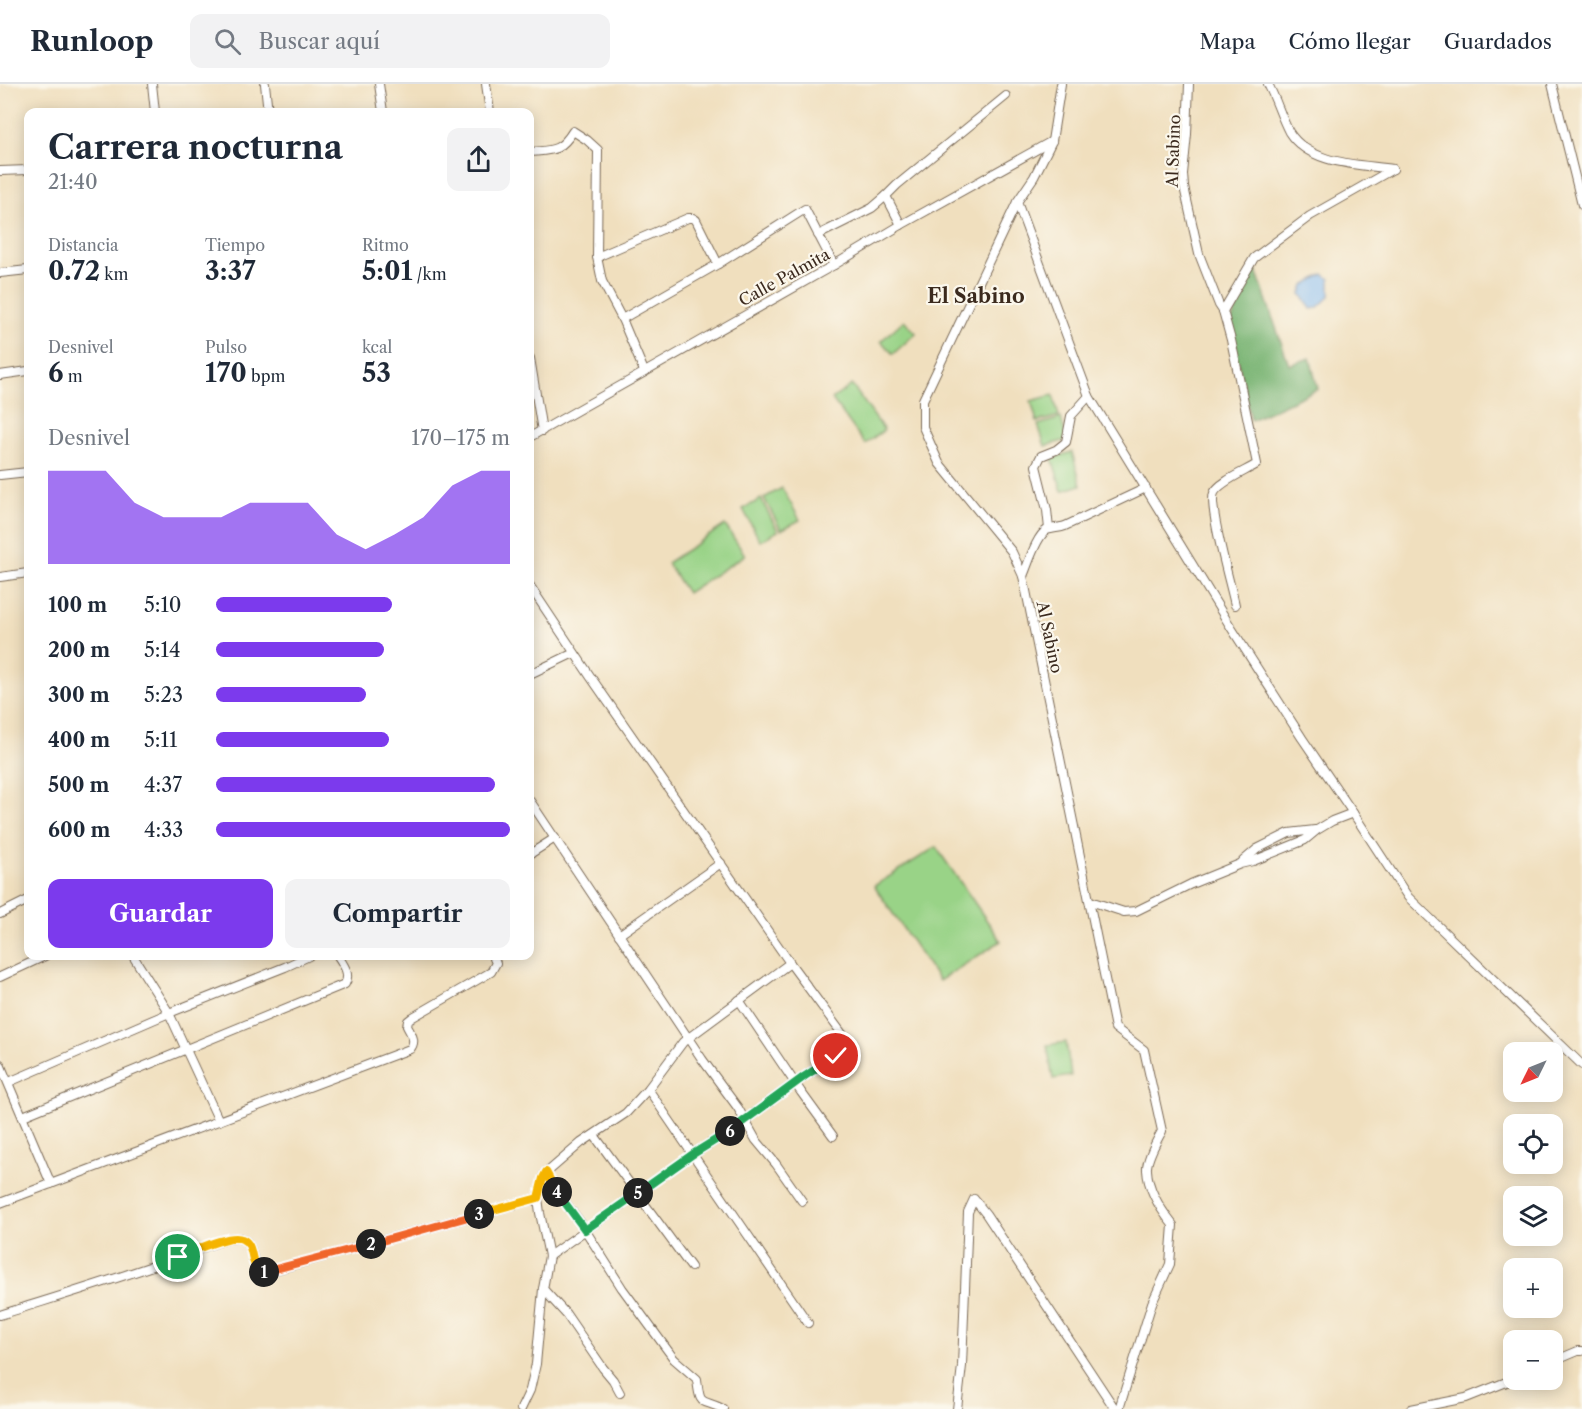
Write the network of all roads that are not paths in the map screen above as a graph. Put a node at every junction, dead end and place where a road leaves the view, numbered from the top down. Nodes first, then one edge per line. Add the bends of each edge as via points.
1 (152, 84) edge
2 (265, 84) edge
3 (379, 84) edge
4 (486, 84) edge
5 (1061, 84) edge
6 (1188, 84) edge
7 (1268, 84) edge
8 (1552, 84) edge
9 (1006, 96) dead end
10 (155, 108) edge
11 (268, 108) edge
12 (382, 108) edge
13 (489, 108) edge
14 (1052, 141) junction
15 (534, 152) edge
16 (24, 170) edge
17 (0, 171) edge
18 (886, 196) junction
19 (1017, 202) junction
20 (1582, 206) edge
21 (901, 225) junction
22 (818, 235) junction
23 (597, 257) junction
24 (718, 264) junction
25 (834, 265) junction
26 (24, 270) edge
27 (0, 273) edge
28 (1223, 311) junction
29 (622, 319) junction
30 (644, 371) junction
31 (24, 372) edge
32 (0, 375) edge
33 (534, 382) edge
34 (1089, 396) junction
35 (542, 430) junction
36 (534, 435) edge
37 (24, 472) edge
38 (0, 475) edge
39 (1146, 488) junction
40 (1049, 529) junction
41 (24, 574) edge
42 (1023, 576) junction
43 (0, 577) edge
44 (534, 592) edge
45 (538, 599) junction
46 (534, 602) edge
47 (1235, 605) dead end
48 (574, 653) junction
49 (534, 672) edge
50 (534, 807) edge
51 (1353, 813) junction
52 (1317, 830) junction
53 (555, 838) junction
54 (534, 851) edge
55 (721, 863) junction
56 (1240, 864) junction
57 (1090, 901) junction
58 (24, 902) edge
59 (0, 914) edge
60 (619, 934) junction
61 (36, 960) edge
62 (135, 960) edge
63 (300, 960) edge
64 (340, 960) edge
65 (495, 960) edge
66 (790, 963) junction
67 (0, 977) edge
68 (739, 1000) junction
69 (169, 1014) junction
70 (688, 1038) junction
71 (186, 1049) junction
72 (0, 1064) edge
73 (1582, 1065) edge
74 (9, 1082) junction
75 (795, 1083) junction
76 (648, 1089) junction
77 (23, 1116) junction
78 (745, 1120) junction
79 (219, 1121) junction
80 (594, 1135) junction
81 (833, 1136) dead end
82 (693, 1154) junction
83 (546, 1172) junction
84 (51, 1184) junction
85 (638, 1193) junction
86 (538, 1198) junction
87 (802, 1201) dead end
88 (0, 1203) edge
89 (585, 1230) junction
90 (549, 1256) junction
91 (691, 1267) dead end
92 (543, 1290) junction
93 (0, 1315) edge
94 (808, 1323) dead end
95 (1582, 1351) edge
96 (1563, 1357) edge
97 (1503, 1383) edge
98 (620, 1393) dead end
99 (521, 1409) edge
100 (723, 1409) edge
101 (957, 1409) edge
102 (1117, 1409) edge
103 (1411, 1409) edge

1 - 10 street
2 - 11 street
3 - 12 street
4 - 13 street
5 - 14 street, Al Sabino
6 - 28 street, Al Sabino via 1183,174 1186,204 1199,254
7 - 28 street via 1290,133 1307,151 1335,161 1393,169 1310,216 1254,258
8 - 20 street
9 - 18 street
14 - 19 street, Al Sabino
14 - 21 street, Calle Palmita
15 - 23 street via 556,149 573,131 598,150
16 - 17 street
18 - 21 street
18 - 22 street via 872,208
19 - 34 street
19 - 42 street, Al Sabino via 922,400 923,426 939,463 1012,552
21 - 25 street, Calle Palmita
22 - 24 street via 805,209
22 - 25 street
23 - 24 street via 693,218
23 - 29 street via 602,281
24 - 29 street
25 - 30 street, Calle Palmita
26 - 27 street
28 - 47 street, Al Sabino via 1257,464 1218,487 1213,495
29 - 30 street
30 - 35 street, Calle Palmita
31 - 32 street
33 - 35 street
34 - 39 street
34 - 40 street via 1071,416 1066,442 1041,456 1036,466
35 - 36 street, Calle Palmita
37 - 38 street
39 - 40 street via 1065,526
39 - 51 street via 1232,629
40 - 42 street via 1040,535
41 - 43 street
42 - 57 street, Al Sabino
44 - 45 street
45 - 46 street
45 - 48 street
48 - 49 street
48 - 55 street
50 - 53 street
51 - 52 street
51 - 73 street via 1408,897
52 - 56 street via 1305,840
52 - 56 street via 1289,833 1257,849
53 - 54 street
53 - 60 street
55 - 60 street
55 - 66 street
56 - 57 street via 1136,911 1124,912
57 - 102 street, Al Sabino via 1115,1028 1144,1050 1162,1131 1147,1168 1162,1211 1173,1225 1170,1264 1152,1303
58 - 59 street
60 - 70 street
61 - 67 street
62 - 69 street
63 - 69 street
64 - 71 street via 347,972 345,984
65 - 79 street via 491,972 408,1022 414,1041 410,1049
66 - 68 street
66 - 75 street via 843,1035 844,1044 836,1056
68 - 70 street
68 - 75 street
69 - 71 street
69 - 74 street
70 - 76 street
70 - 78 street
71 - 77 street
71 - 79 street
72 - 74 street
74 - 77 street
75 - 78 street
75 - 81 street
76 - 80 street via 626,1113
76 - 82 street
77 - 84 street
78 - 82 street
78 - 87 street
79 - 84 street
80 - 83 street
80 - 85 street
82 - 85 street
82 - 94 street
83 - 86 street
83 - 89 street
84 - 88 street
85 - 89 street
85 - 91 street
86 - 90 street
86 - 93 street via 262,1273 254,1266 245,1240 230,1238
89 - 90 street
89 - 100 street via 674,1359 697,1379 699,1398
90 - 92 street
92 - 98 street via 566,1314
92 - 99 street via 536,1364
95 - 96 street
97 - 103 street via 1466,1398
101 - 102 street via 968,1212 974,1199

